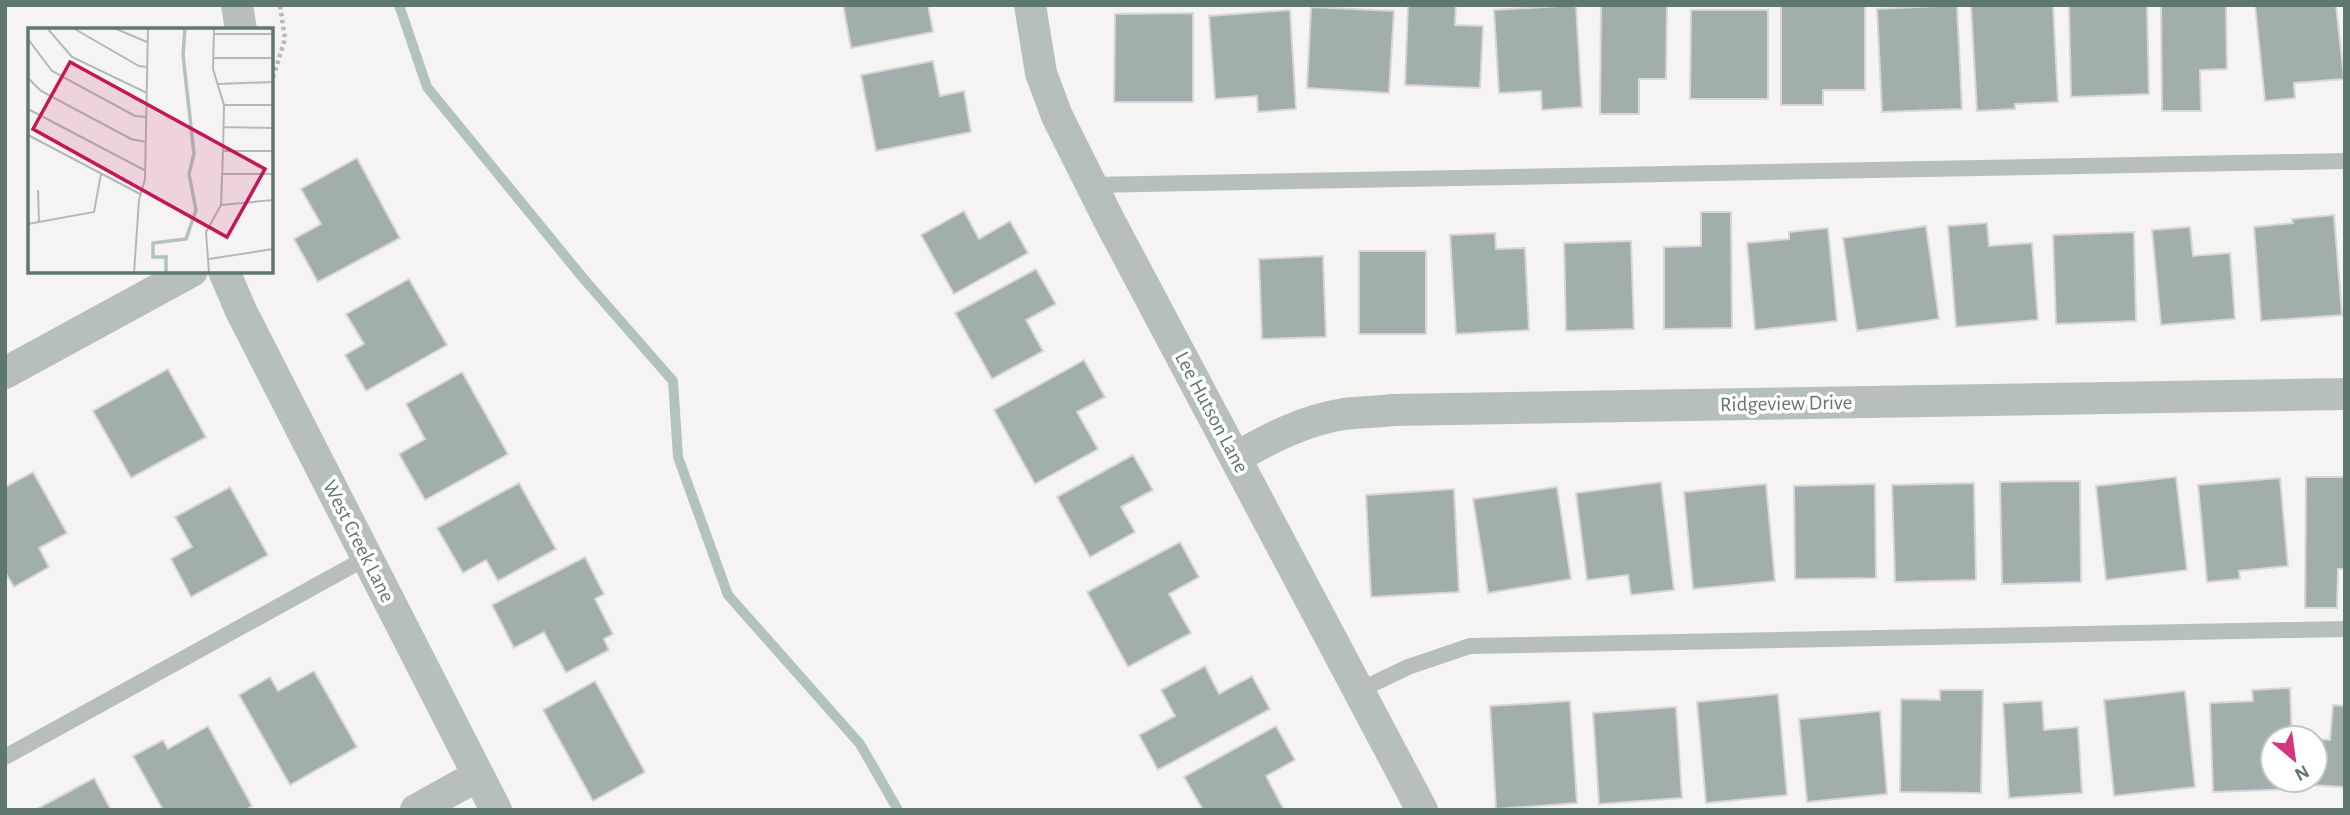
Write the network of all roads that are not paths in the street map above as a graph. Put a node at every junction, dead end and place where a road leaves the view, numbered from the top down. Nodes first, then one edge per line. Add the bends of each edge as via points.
1 (237, 5) edge
2 (1030, 5) edge
3 (241, 28) edge
4 (2345, 161) edge
5 (1091, 185) junction
6 (188, 273) edge
7 (225, 273) edge
8 (5, 373) edge
9 (2345, 394) edge
10 (1237, 457) junction
11 (368, 557) junction
12 (2345, 629) edge
13 (1358, 691) junction
14 (5, 757) edge
15 (477, 776) junction
16 (416, 810) edge
17 (496, 810) edge
18 (1422, 810) edge

1 - 3 street
2 - 5 street, Lee Hutson Lane via 1041,73
4 - 5 lane
5 - 10 street, Lee Hutson Lane
6 - 8 street
7 - 11 street, West Creek Lane
9 - 10 street, Ridgeview Drive via 1393,410 1309,423
10 - 13 street, Lee Hutson Lane
11 - 14 lane
11 - 15 street, West Creek Lane
12 - 13 lane via 1470,646 1408,667
13 - 18 street, Lee Hutson Lane
15 - 16 street
15 - 17 street, West Creek Lane

